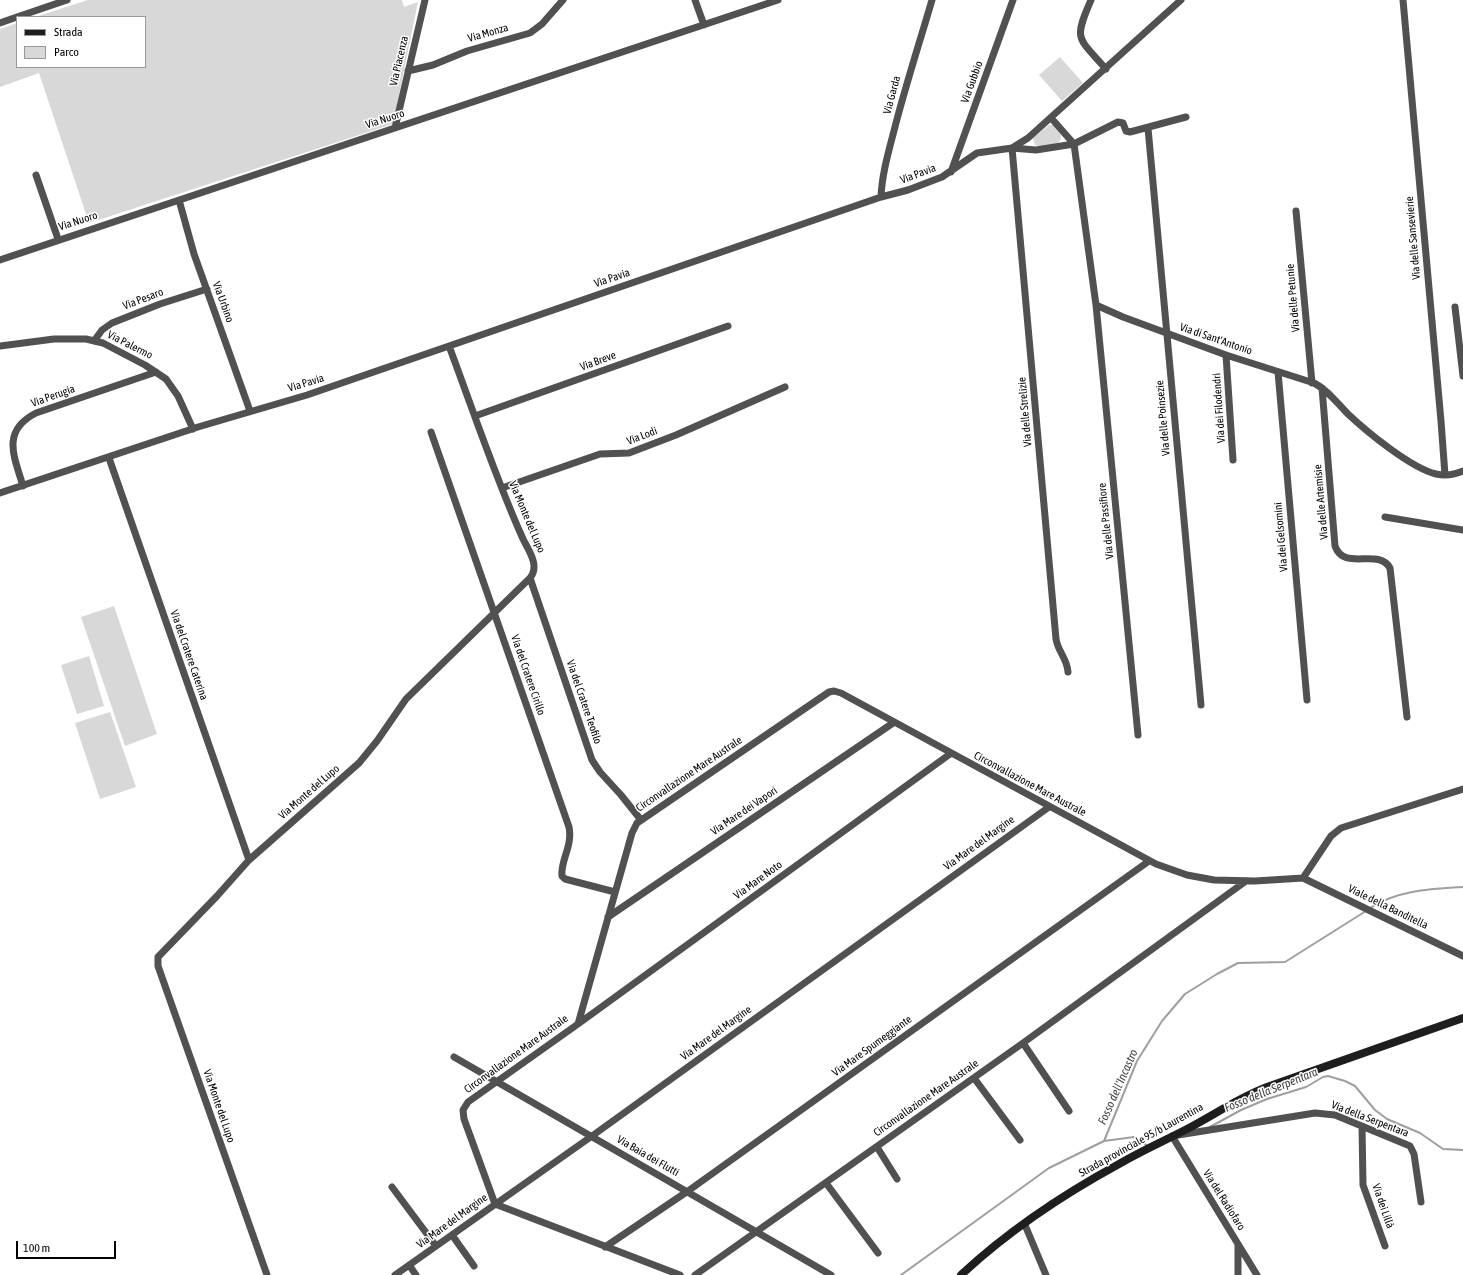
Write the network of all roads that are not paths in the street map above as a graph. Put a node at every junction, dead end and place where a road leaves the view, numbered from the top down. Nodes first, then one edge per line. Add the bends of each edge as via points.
1 (67, 0) edge
2 (425, 0) edge
3 (563, 0) edge
4 (695, 0) edge
5 (778, 0) edge
6 (932, 0) edge
7 (1013, 0) edge
8 (1092, 0) edge
9 (1181, 0) edge
10 (1403, 0) edge
11 (20, 16) edge
12 (16, 17) edge
13 (0, 23) edge
14 (704, 25) junction
15 (1106, 69) junction
16 (408, 72) junction
17 (1186, 117) dead end
18 (1052, 119) junction
19 (395, 128) junction
20 (1148, 128) junction
21 (1074, 144) junction
22 (1012, 148) junction
23 (951, 172) junction
24 (36, 175) dead end
25 (881, 197) junction
26 (179, 200) junction
27 (1296, 212) dead end
28 (58, 240) junction
29 (0, 260) edge
30 (207, 289) junction
31 (1096, 305) junction
32 (1455, 308) dead end
33 (728, 326) dead end
34 (1166, 333) junction
35 (94, 341) junction
36 (0, 346) edge
37 (449, 346) junction
38 (1226, 355) junction
39 (156, 372) junction
40 (1278, 372) junction
41 (1463, 376) edge
42 (1312, 383) junction
43 (785, 387) dead end
44 (1322, 388) junction
45 (250, 411) junction
46 (475, 416) junction
47 (193, 429) junction
48 (430, 432) dead end
49 (109, 458) junction
50 (1233, 460) dead end
51 (1463, 471) edge
52 (1444, 475) junction
53 (23, 486) junction
54 (502, 488) junction
55 (0, 493) edge
56 (1385, 517) dead end
57 (1463, 530) edge
58 (530, 578) junction
59 (495, 612) junction
60 (1068, 672) dead end
61 (1307, 700) dead end
62 (1201, 705) dead end
63 (1407, 717) dead end
64 (893, 723) junction
65 (1138, 735) dead end
66 (950, 754) junction
67 (1463, 789) edge
68 (1049, 806) junction
69 (641, 820) junction
70 (249, 860) junction
71 (1149, 861) junction
72 (1303, 878) junction
73 (1246, 881) junction
74 (615, 892) junction
75 (608, 917) junction
76 (1463, 956) edge
77 (1463, 1018) edge
78 (578, 1024) junction
79 (1023, 1043) junction
80 (454, 1057) dead end
81 (974, 1078) junction
82 (498, 1081) junction
83 (1069, 1111) dead end
84 (1362, 1126) junction
85 (592, 1136) junction
86 (1172, 1136) junction
87 (1020, 1140) dead end
88 (877, 1147) junction
89 (897, 1178) dead end
90 (826, 1183) junction
91 (392, 1187) dead end
92 (688, 1191) junction
93 (1421, 1202) dead end
94 (495, 1204) junction
95 (1025, 1224) junction
96 (758, 1232) junction
97 (452, 1235) junction
98 (1238, 1244) junction
99 (436, 1246) junction
100 (1385, 1246) dead end
101 (605, 1247) junction
102 (878, 1253) dead end
103 (409, 1266) junction
104 (474, 1266) dead end
105 (698, 1274) edge
106 (266, 1275) edge
107 (395, 1275) edge
108 (416, 1275) edge
109 (680, 1275) edge
110 (831, 1275) edge
111 (961, 1275) edge
112 (1046, 1275) edge
113 (1238, 1275) edge
114 (1257, 1275) edge

1 - 11 street
2 - 16 street, Via Piacenza
3 - 16 street, Via Monza via 542,24 530,33 467,50 433,65
4 - 14 street
5 - 14 street, Via Nuoro
6 - 25 street, Via Garda via 904,90 887,158
7 - 23 street, Via Gubbio
8 - 15 street via 1080,25 1080,36
9 - 15 street, Via Pavia
10 - 52 street, Via delle Sansevierie
12 - 13 street
14 - 19 street, Via Nuoro
15 - 18 street, Via Pavia
16 - 19 street, Via Piacenza
17 - 20 street
18 - 21 street
18 - 22 street, Via Pavia
19 - 26 street, Via Nuoro
20 - 21 street via 1129,132 1118,122
20 - 34 street, Via delle Poinsezie
21 - 22 street via 1033,150
21 - 31 street
22 - 23 street, Via Pavia via 974,154
22 - 60 street, Via delle Strelizie via 1056,639 1067,662
23 - 25 street, Via Pavia via 912,189
24 - 28 street
25 - 37 street, Via Pavia
26 - 28 street, Via Nuoro
26 - 30 street, Via Urbino
27 - 42 street, Via delle Petunie
28 - 29 street, Via Nuoro
30 - 35 street, Via Pesaro via 112,323 102,330
30 - 45 street, Via Urbino
31 - 34 street, Via di Sant'Antonio
31 - 65 street, Via delle Passifiore
32 - 41 street
33 - 46 street, Via Breve
34 - 38 street, Via di Sant'Antonio
34 - 62 street, Via delle Poinsezie
35 - 36 street, Via Palermo via 48,339
35 - 39 street, Via Palermo via 121,352
37 - 45 street, Via Pavia via 307,395
37 - 46 street, Via Monte del Lupo
38 - 40 street, Via di Sant'Antonio
38 - 50 street, Via dei Filodendri
39 - 47 street, Via Palermo via 175,390
39 - 53 street, Via Perugia via 36,413 25,420 16,430 12,444
40 - 42 street, Via di Sant'Antonio
40 - 61 street, Via dei Gelsomini
42 - 44 street, Via di Sant'Antonio
43 - 54 street, Via Lodi via 629,453 600,454
44 - 52 street, Via di Sant'Antonio via 1378,440 1422,469
44 - 63 street, Via delle Artemisie via 1335,546 1347,558 1376,559 1386,563 1390,568
45 - 47 street, Via Pavia
46 - 54 street, Via Monte del Lupo
47 - 49 street, Via Pavia
48 - 59 street, Via del Cratere Cirillo
49 - 53 street, Via Pavia
49 - 70 street, Via del Cratere Caterina
51 - 52 street, Via di Sant'Antonio
53 - 55 street, Via Pavia
54 - 58 street, Via Monte del Lupo via 534,564
56 - 57 street
58 - 59 street, Via Monte del Lupo
58 - 69 street, Via del Cratere Teofilo via 592,760
59 - 70 street, Via Monte del Lupo via 406,698 378,742 359,763
59 - 74 street, Via del Cratere Cirillo via 569,827 570,840 562,876 565,879
64 - 66 street, Circonvallazione Mare Australe
64 - 69 street, Circonvallazione Mare Australe via 839,692 829,692
64 - 75 street, Via Mare dei Vapori
66 - 68 street, Circonvallazione Mare Australe
66 - 78 street, Via Mare Noto
67 - 72 street via 1341,828 1331,836
68 - 71 street, Circonvallazione Mare Australe
68 - 85 street, Via Mare del Margine
69 - 74 street, Circonvallazione Mare Australe via 632,833
70 - 106 street, Via Monte del Lupo via 162,952 158,958 158,966
71 - 73 street, Circonvallazione Mare Australe via 1193,877
71 - 92 street, Via Mare Spumeggiante
72 - 73 street, Circonvallazione Mare Australe
72 - 76 street, Viale della Banditella
73 - 79 street, Circonvallazione Mare Australe
74 - 75 street, Circonvallazione Mare Australe
75 - 78 street, Circonvallazione Mare Australe
77 - 86 main road, Strada provinciale 95/b Laurentina via 1255,1092
78 - 82 street, Circonvallazione Mare Australe
79 - 81 street, Circonvallazione Mare Australe
79 - 83 street
80 - 82 street, Via Baia dei Flutti
81 - 87 street
81 - 88 street, Circonvallazione Mare Australe
82 - 85 street, Via Baia dei Flutti
82 - 94 street, Circonvallazione Mare Australe via 468,1102 463,1115
84 - 86 street, Via della Serpentara via 1335,1115 1321,1113
84 - 93 street, Via della Serpentara via 1404,1142 1412,1148
84 - 100 street, Via dei Lillà via 1363,1184
85 - 92 street, Via Baia dei Flutti
85 - 94 street, Via Mare del Margine
86 - 95 main road, Strada provinciale 95/b Laurentina via 1076,1189
86 - 98 street, Via del Radiofaro
88 - 89 street
88 - 90 street, Circonvallazione Mare Australe
90 - 96 street, Circonvallazione Mare Australe
90 - 102 street
91 - 99 street
92 - 96 street, Via Baia dei Flutti
92 - 101 street, Via Mare Spumeggiante
94 - 97 street, Via Mare del Margine
94 - 101 street
95 - 111 main road, Strada provinciale 95/b Laurentina via 980,1257
95 - 112 street
96 - 105 street, Circonvallazione Mare Australe
96 - 110 street, Via Baia dei Flutti
97 - 99 street, Via Mare del Margine
97 - 104 street
98 - 113 street
98 - 114 street, Via del Radiofaro
99 - 103 street, Via Mare del Margine
101 - 109 street
103 - 107 street, Via Mare del Margine
103 - 108 street

